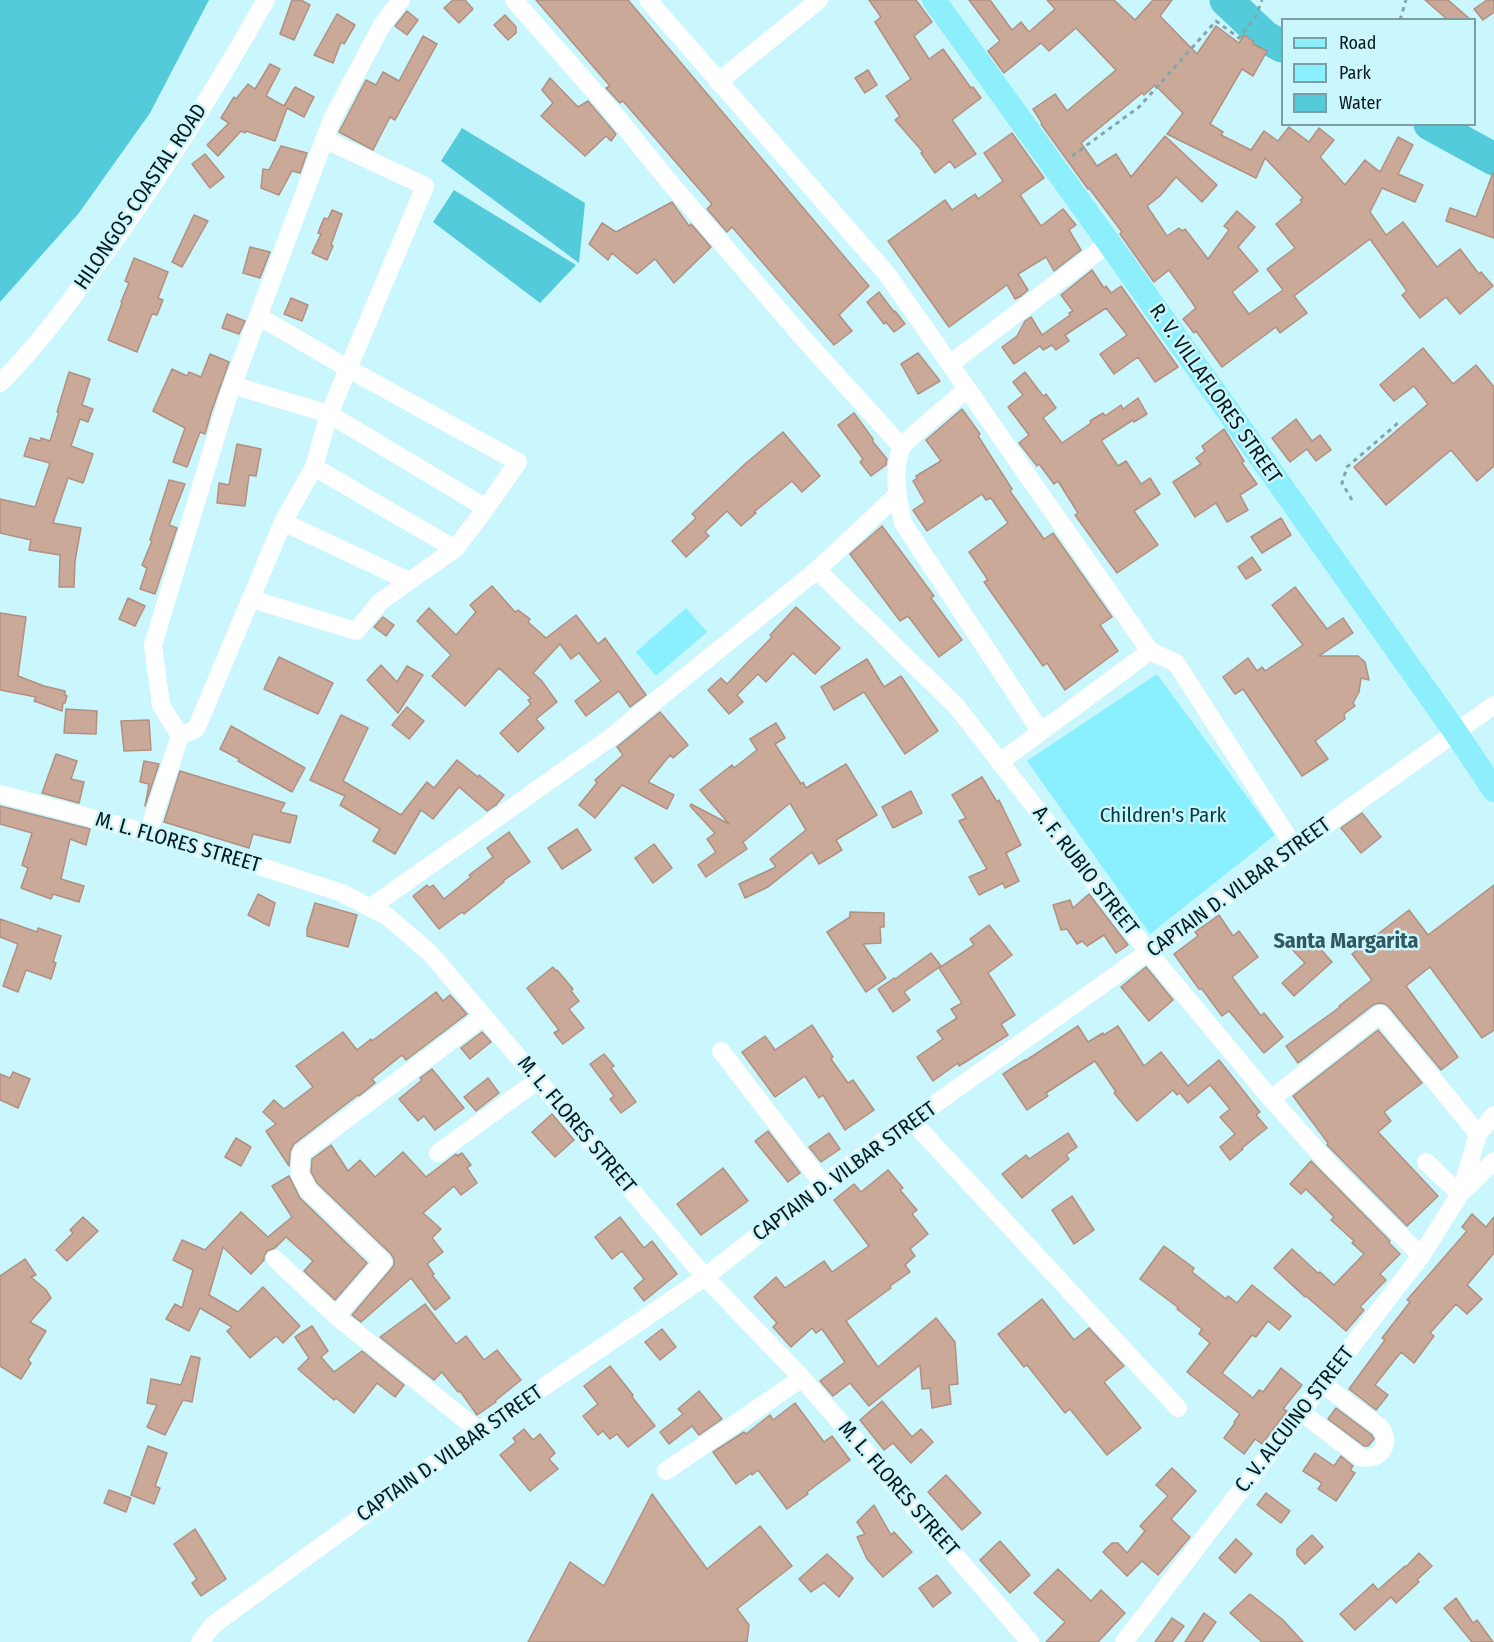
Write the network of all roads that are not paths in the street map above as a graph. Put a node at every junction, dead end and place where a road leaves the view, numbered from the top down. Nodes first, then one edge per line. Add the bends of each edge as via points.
1 (266, 0) edge
2 (401, 0) edge
3 (514, 0) edge
4 (648, 0) edge
5 (819, 0) edge
6 (933, 0) edge
7 (718, 82) junction
8 (324, 140) junction
9 (1108, 243) junction
10 (258, 316) junction
11 (950, 364) junction
12 (349, 369) junction
13 (0, 383) edge
14 (232, 385) junction
15 (967, 389) junction
16 (329, 414) junction
17 (901, 446) junction
18 (314, 467) junction
19 (897, 495) junction
20 (486, 508) junction
21 (283, 522) junction
22 (455, 549) junction
23 (817, 570) junction
24 (409, 581) junction
25 (251, 598) junction
26 (1150, 651) junction
27 (1494, 705) edge
28 (1041, 732) junction
29 (1456, 733) junction
30 (180, 736) junction
31 (1000, 762) junction
32 (1494, 790) edge
33 (0, 794) edge
34 (148, 833) junction
35 (1295, 848) junction
36 (371, 907) junction
37 (1149, 953) junction
38 (484, 1016) junction
39 (722, 1051) dead end
40 (538, 1080) junction
41 (1271, 1099) junction
42 (1494, 1115) edge
43 (912, 1121) junction
44 (1478, 1134) junction
45 (438, 1153) dead end
46 (1494, 1161) edge
47 (1426, 1162) dead end
48 (823, 1184) junction
49 (1460, 1194) junction
50 (1421, 1256) junction
51 (275, 1259) dead end
52 (705, 1277) junction
53 (336, 1316) junction
54 (802, 1378) junction
55 (1323, 1384) junction
56 (1178, 1408) dead end
57 (1301, 1412) junction
58 (479, 1431) junction
59 (666, 1470) dead end
60 (200, 1642) edge
61 (1030, 1642) edge
62 (1124, 1642) edge

1 - 13 street, HILONGOS COASTAL ROAD via 120,233 74,296
2 - 8 street via 382,25
3 - 17 street via 803,338
4 - 7 street
5 - 7 street
6 - 9 main road, R. V. VILLAFLORES STREET
7 - 11 street via 887,274
8 - 10 street
8 - 12 street via 425,186
9 - 11 street
9 - 29 main road, R. V. VILLAFLORES STREET
10 - 12 street
10 - 14 street
11 - 15 street
12 - 16 street
12 - 20 street via 518,462
14 - 16 street
14 - 30 street via 153,645 161,705
15 - 17 street
15 - 26 street
16 - 18 street
16 - 20 street
17 - 19 street
18 - 21 street
18 - 22 street
19 - 23 street
19 - 28 street via 903,523
20 - 22 street
21 - 24 street
21 - 25 street
22 - 24 street
23 - 31 street, A. F. RUBIO STREET via 957,707
23 - 36 street via 610,738
24 - 25 street via 381,601 356,631
25 - 30 street via 196,729
26 - 28 street
26 - 35 street via 1176,663
27 - 29 street, CAPTAIN D. VILBAR STREET
28 - 31 street
29 - 32 main road, R. V. VILLAFLORES STREET
29 - 35 street, CAPTAIN D. VILBAR STREET
30 - 34 street
31 - 37 street, A. F. RUBIO STREET
33 - 34 street, M. L. FLORES STREET
34 - 36 street, M. L. FLORES STREET via 321,886
35 - 37 street, CAPTAIN D. VILBAR STREET
36 - 38 street, M. L. FLORES STREET via 430,954
37 - 41 street, A. F. RUBIO STREET
37 - 43 street, CAPTAIN D. VILBAR STREET
38 - 40 street, M. L. FLORES STREET
38 - 53 street via 301,1153 300,1174 308,1190 383,1262
39 - 48 street
40 - 45 street
40 - 52 street, M. L. FLORES STREET
41 - 44 street via 1380,1014
41 - 50 street, A. F. RUBIO STREET
42 - 44 street, C. V. ALCUINO STREET
43 - 48 street, CAPTAIN D. VILBAR STREET
43 - 56 street
44 - 49 street, C. V. ALCUINO STREET
46 - 49 street, C. V. ALCUINO STREET
47 - 49 street
48 - 52 street, CAPTAIN D. VILBAR STREET
49 - 50 street, C. V. ALCUINO STREET
50 - 55 street, C. V. ALCUINO STREET
51 - 53 street
52 - 54 street, M. L. FLORES STREET
52 - 58 street, CAPTAIN D. VILBAR STREET
53 - 58 street
54 - 59 street
54 - 61 street, M. L. FLORES STREET
55 - 57 street, C. V. ALCUINO STREET
55 - 57 street via 1381,1428 1386,1439 1383,1450 1373,1458 1360,1457
57 - 62 street, C. V. ALCUINO STREET
58 - 60 street, CAPTAIN D. VILBAR STREET via 213,1625

